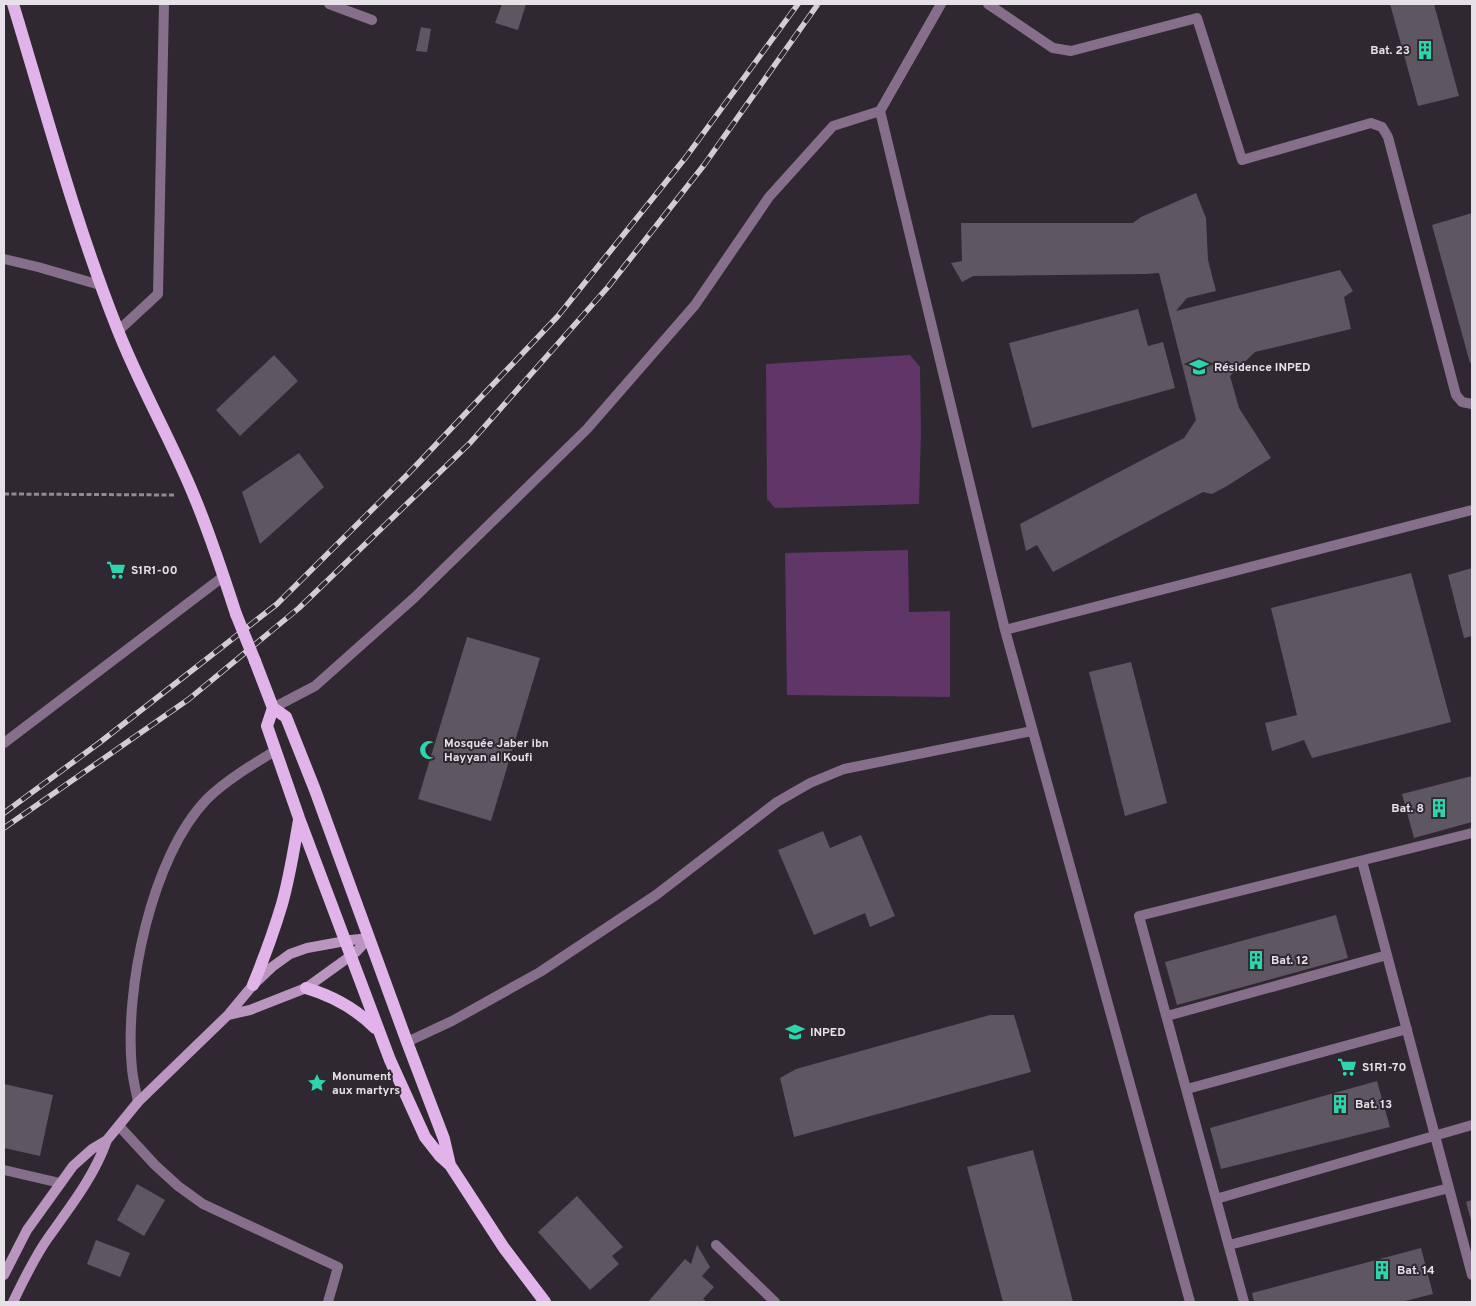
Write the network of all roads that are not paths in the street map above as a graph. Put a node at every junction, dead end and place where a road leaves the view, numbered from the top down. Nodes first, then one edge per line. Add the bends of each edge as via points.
1 (13, 4) edge
2 (164, 4) edge
3 (329, 4) edge
4 (941, 4) edge
5 (988, 4) edge
6 (372, 20) dead end
7 (880, 112) junction
8 (4, 259) edge
9 (100, 285) junction
10 (118, 331) junction
11 (1472, 404) edge
12 (1472, 510) edge
13 (224, 576) junction
14 (1006, 630) junction
15 (273, 708) junction
16 (1032, 731) junction
17 (4, 743) edge
18 (275, 750) junction
19 (299, 818) junction
20 (1472, 834) edge
21 (1362, 861) junction
22 (369, 938) junction
23 (345, 941) junction
24 (1387, 955) junction
25 (350, 956) junction
26 (253, 984) junction
27 (306, 988) junction
28 (228, 1015) junction
29 (1167, 1016) junction
30 (1407, 1029) junction
31 (377, 1030) junction
32 (407, 1042) junction
33 (1187, 1089) junction
34 (138, 1102) junction
35 (1472, 1125) edge
36 (119, 1126) junction
37 (1435, 1135) junction
38 (107, 1140) junction
39 (450, 1165) junction
40 (4, 1170) edge
41 (60, 1183) junction
42 (1449, 1188) junction
43 (1216, 1199) junction
44 (716, 1245) dead end
45 (1229, 1245) junction
46 (4, 1275) edge
47 (1472, 1276) edge
48 (13, 1302) edge
49 (328, 1302) edge
50 (545, 1302) edge
51 (775, 1302) edge
52 (1190, 1302) edge
53 (1244, 1302) edge

1 - 9 main road
2 - 10 street via 158,294
3 - 6 street
4 - 7 street
5 - 11 street via 1053,48 1071,51 1197,18 1242,160 1371,123 1382,127 1388,136 1456,395 1462,402
7 - 14 street
7 - 15 street via 833,126 769,197 695,305 586,429 414,598 315,686
8 - 9 street
9 - 10 main road
10 - 13 main road via 194,495
12 - 14 street
13 - 15 main road, bridge
13 - 17 street
14 - 16 street
15 - 18 main road via 267,726
15 - 22 main road via 286,718
16 - 32 street via 844,769 810,783 777,802 656,895 540,972
16 - 52 street
18 - 19 main road
18 - 34 street via 229,781 186,824 154,892 136,973 133,1006 132,1070
19 - 23 main road
19 - 26 main road via 282,902
20 - 21 street
21 - 24 street
21 - 29 street via 1139,916
22 - 23 main road
22 - 25 main road
22 - 32 main road
23 - 25 main road
23 - 26 main road via 290,954
24 - 29 street
24 - 30 street
25 - 27 main road
25 - 31 main road
26 - 28 main road
27 - 28 main road
27 - 31 main road via 352,1008
28 - 34 main road
29 - 33 street
30 - 33 street
30 - 37 street
31 - 39 main road via 422,1131 432,1148
32 - 39 main road via 444,1139
33 - 43 street
34 - 36 main road
35 - 37 street
36 - 38 main road
36 - 49 street via 154,1164 203,1204 338,1267
37 - 42 street
37 - 43 street
38 - 41 main road via 82,1157
38 - 48 main road via 92,1174 47,1240
39 - 50 main road via 504,1248
40 - 41 street
41 - 46 main road via 27,1230
42 - 45 street
42 - 47 street
43 - 45 street
44 - 51 street
45 - 53 street

